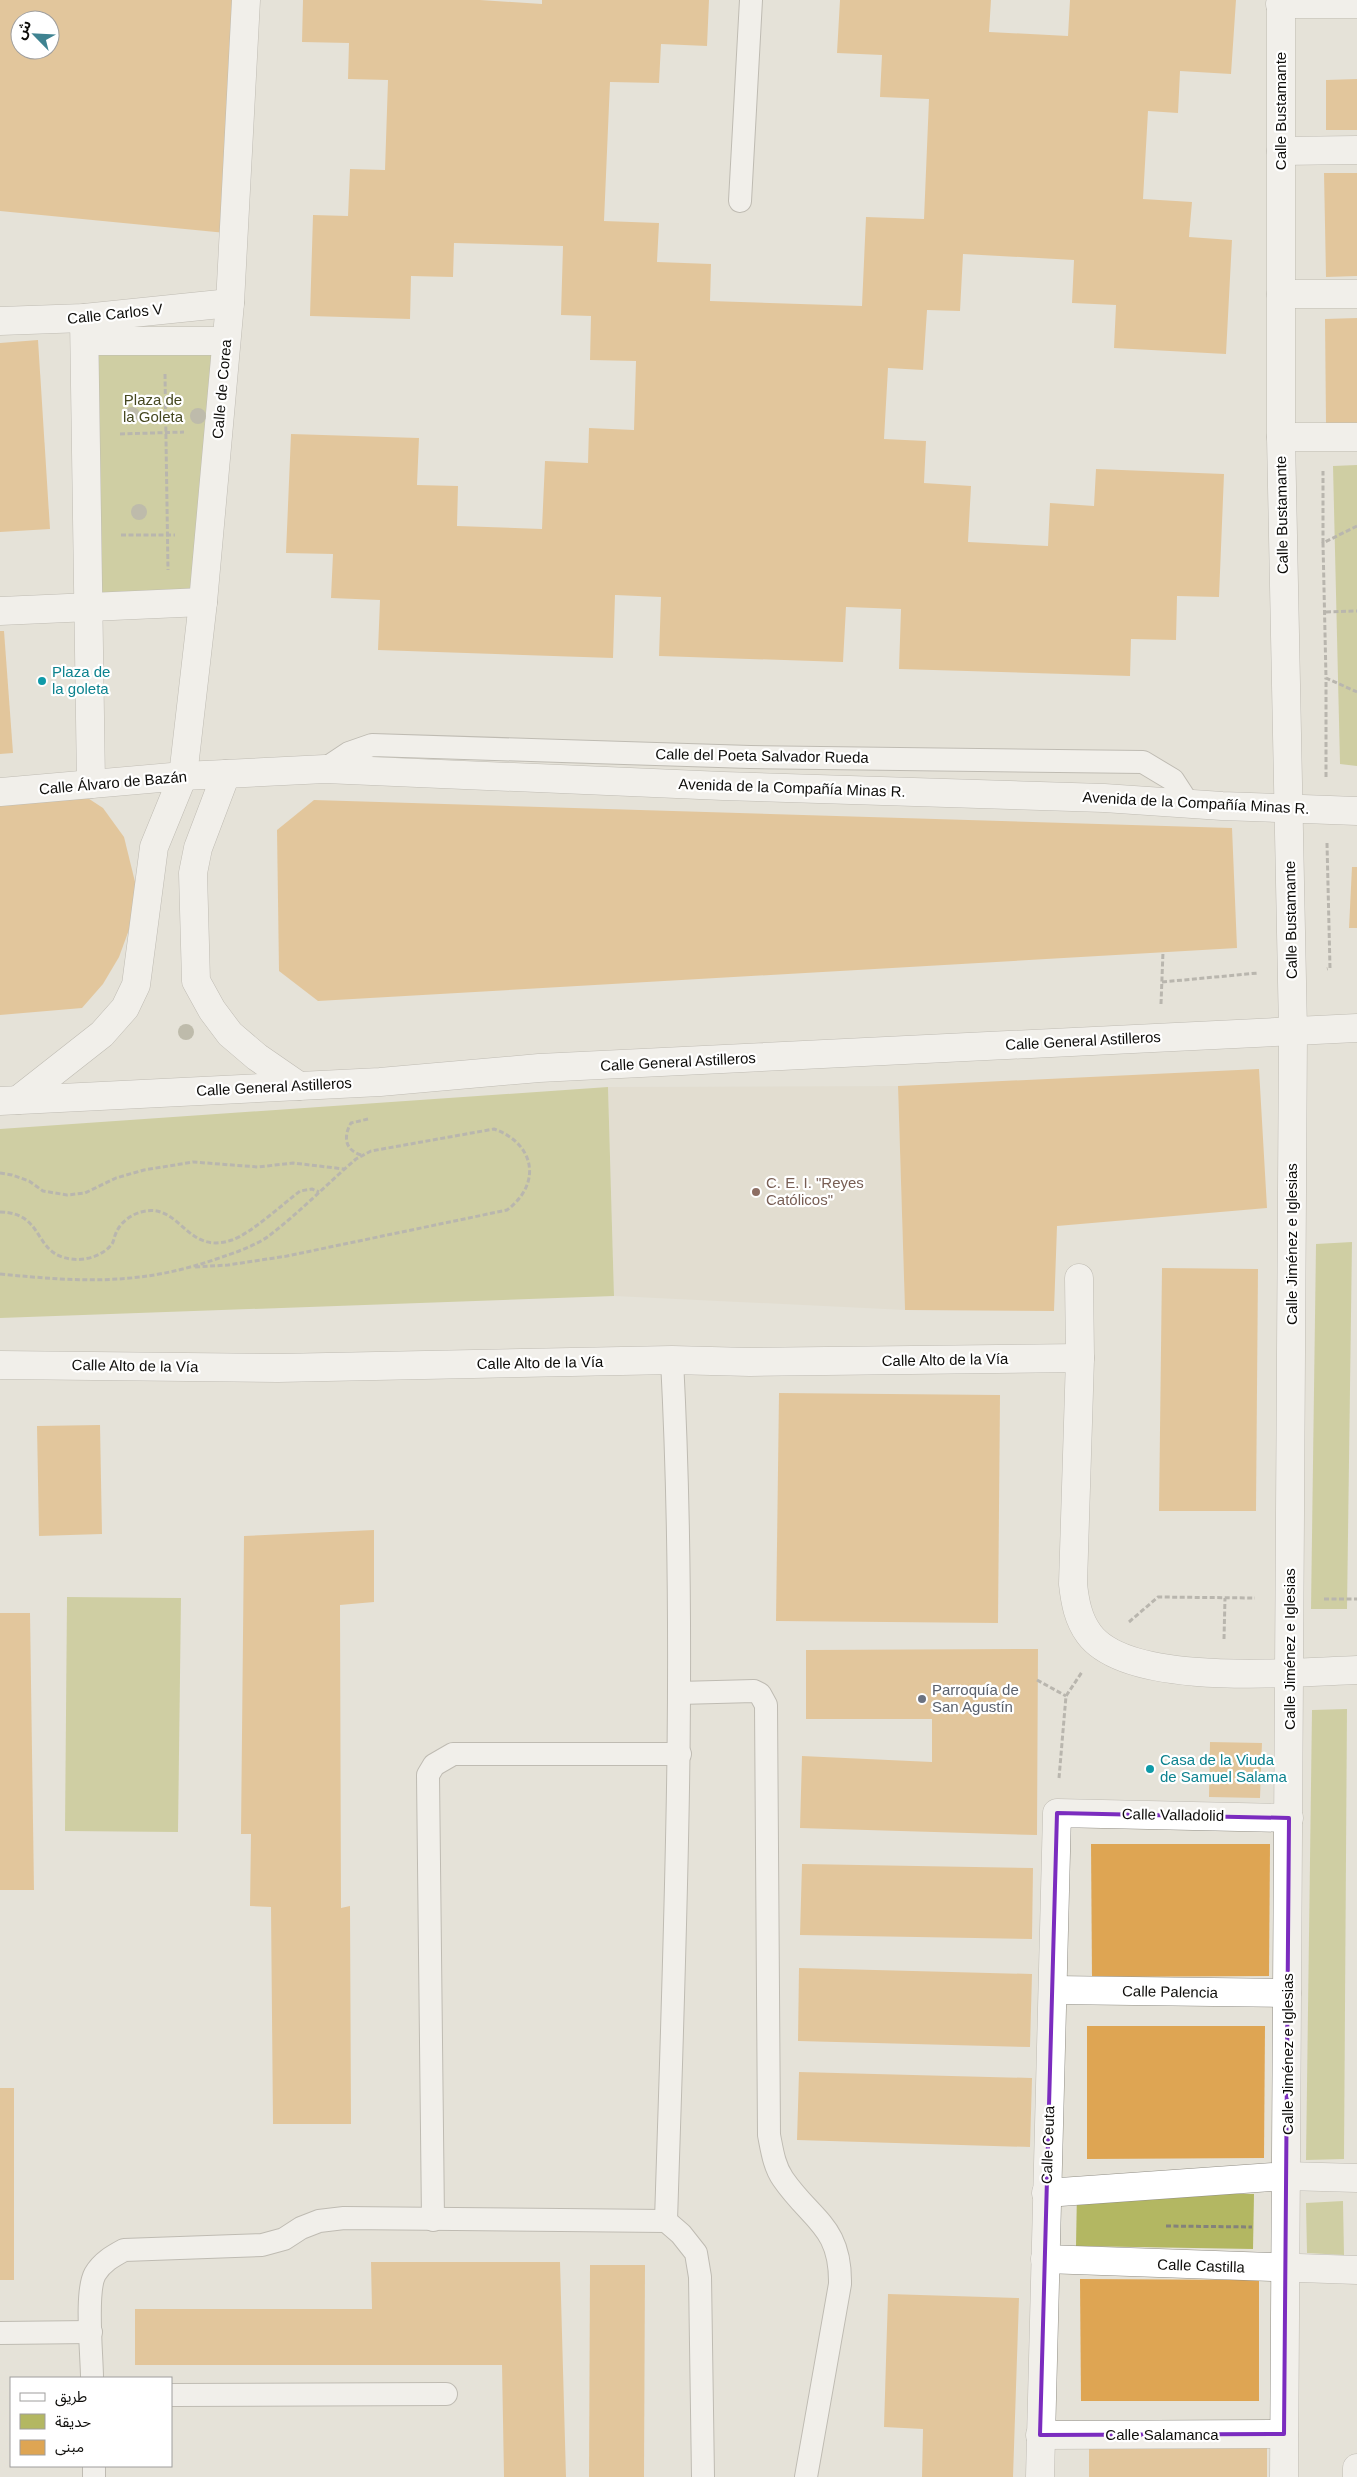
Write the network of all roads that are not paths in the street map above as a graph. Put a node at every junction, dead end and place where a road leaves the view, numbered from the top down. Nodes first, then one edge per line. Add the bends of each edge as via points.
1 (246, 0) edge
2 (751, 0) edge
3 (1280, 2) edge
4 (1357, 4) edge
5 (1357, 150) edge
6 (1281, 151) junction
7 (740, 201) dead end
8 (1281, 294) junction
9 (1357, 294) edge
10 (230, 302) junction
11 (0, 321) edge
12 (85, 330) junction
13 (225, 341) junction
14 (1357, 436) edge
15 (1281, 437) junction
16 (202, 602) junction
17 (89, 607) junction
18 (0, 611) edge
19 (325, 769) junction
20 (226, 774) junction
21 (183, 776) junction
22 (92, 784) junction
23 (0, 792) edge
24 (1188, 803) junction
25 (1288, 809) junction
26 (1357, 811) edge
27 (1357, 1028) edge
28 (1293, 1031) junction
29 (299, 1086) junction
30 (9, 1101) edge
31 (1079, 1278) dead end
32 (1080, 1358) junction
33 (672, 1360) junction
34 (0, 1365) edge
35 (1357, 1670) edge
36 (1290, 1672) junction
37 (679, 1692) junction
38 (680, 1754) junction
39 (1057, 1813) joint
40 (1288, 1818) junction
41 (1053, 1990) junction
42 (1287, 1993) junction
43 (1288, 2176) junction
44 (1357, 2178) edge
45 (1046, 2193) junction
46 (434, 2220) junction
47 (666, 2221) junction
48 (1045, 2259) junction
49 (1285, 2269) junction
50 (1357, 2270) edge
51 (91, 2332) junction
52 (0, 2333) edge
53 (92, 2377) edge
54 (446, 2394) dead end
55 (172, 2395) edge
56 (1284, 2434) junction
57 (1040, 2435) junction
58 (1357, 2468) edge
59 (703, 2477) edge
60 (806, 2477) edge
61 (1040, 2477) edge
62 (1284, 2477) edge
63 (1357, 2477) edge

1 - 10 street, Calle de Corea
2 - 7 lane
3 - 4 street
3 - 6 street, Calle Bustamante
5 - 6 street
6 - 8 street, Calle Bustamante
8 - 9 street
8 - 15 street, Calle Bustamante
10 - 12 street, Calle Carlos V
10 - 13 street, Calle de Corea
11 - 12 street, Calle Carlos V
12 - 13 street, Calle Carlos V via 165,340
12 - 17 street
13 - 16 street, Calle de Corea
14 - 15 street
15 - 25 street, Calle Bustamante
16 - 17 street
16 - 21 street, Calle de Corea
17 - 18 street
17 - 22 street
19 - 20 street, Avenida de la Compañía Minas R.
19 - 24 street, Avenida de la Compañía Minas R.
19 - 24 lane, Calle del Poeta Salvador Rueda via 349,753 372,745 750,757 1143,762 1173,780
20 - 21 street, Calle Álvaro de Bazán
20 - 29 street via 198,848 193,873 196,981 230,1034
21 - 22 street, Calle Álvaro de Bazán
21 - 30 street, Calle de Corea via 154,847 136,984 125,1008 102,1034
22 - 23 street, Calle Álvaro de Bazán
24 - 25 street, Avenida de la Compañía Minas R.
25 - 26 street, Avenida de la Compañía Minas R.
25 - 28 street, Calle Bustamante
27 - 28 street, Calle General Astilleros
28 - 29 street, Calle General Astilleros via 539,1068
28 - 36 street, Calle Jiménez e Iglesias
29 - 30 street, Calle General Astilleros
31 - 32 street
32 - 33 street, Calle Alto de la Vía
32 - 36 street via 1073,1584 1080,1620 1090,1635 1101,1646 1131,1662 1167,1669
33 - 34 street, Calle Alto de la Vía via 278,1368
33 - 37 lane via 676,1426
35 - 36 street
36 - 40 street, Calle Jiménez e Iglesias
37 - 38 lane
37 - 60 lane via 754,1691 760,1694 766,1706 768,2135 782,2178 827,2228 840,2262 840,2284
38 - 46 lane via 453,1754 434,1764 428,1775
38 - 47 lane
39 - 40 street, Calle Valladolid
39 - 41 street, Calle Ceuta
40 - 42 street, Calle Jiménez e Iglesias
41 - 42 street, Calle Palencia
41 - 45 street, Calle Ceuta
42 - 43 street, Calle Jiménez e Iglesias
43 - 44 street
43 - 45 street
43 - 49 street, Calle Jiménez e Iglesias
45 - 48 street, Calle Ceuta
46 - 47 lane
46 - 51 lane via 344,2218 319,2221 284,2239 262,2245 124,2250 107,2259 95,2274 90,2291
47 - 59 lane via 696,2253 700,2277
48 - 49 street, Calle Castilla
48 - 57 street, Calle Ceuta
49 - 50 street, Calle Castilla
49 - 56 street, Calle Jiménez e Iglesias
51 - 52 lane
51 - 53 lane
54 - 55 lane
56 - 57 street, Calle Salamanca
56 - 62 street, Calle Jiménez e Iglesias
57 - 61 street, Calle Ceuta
58 - 63 street

